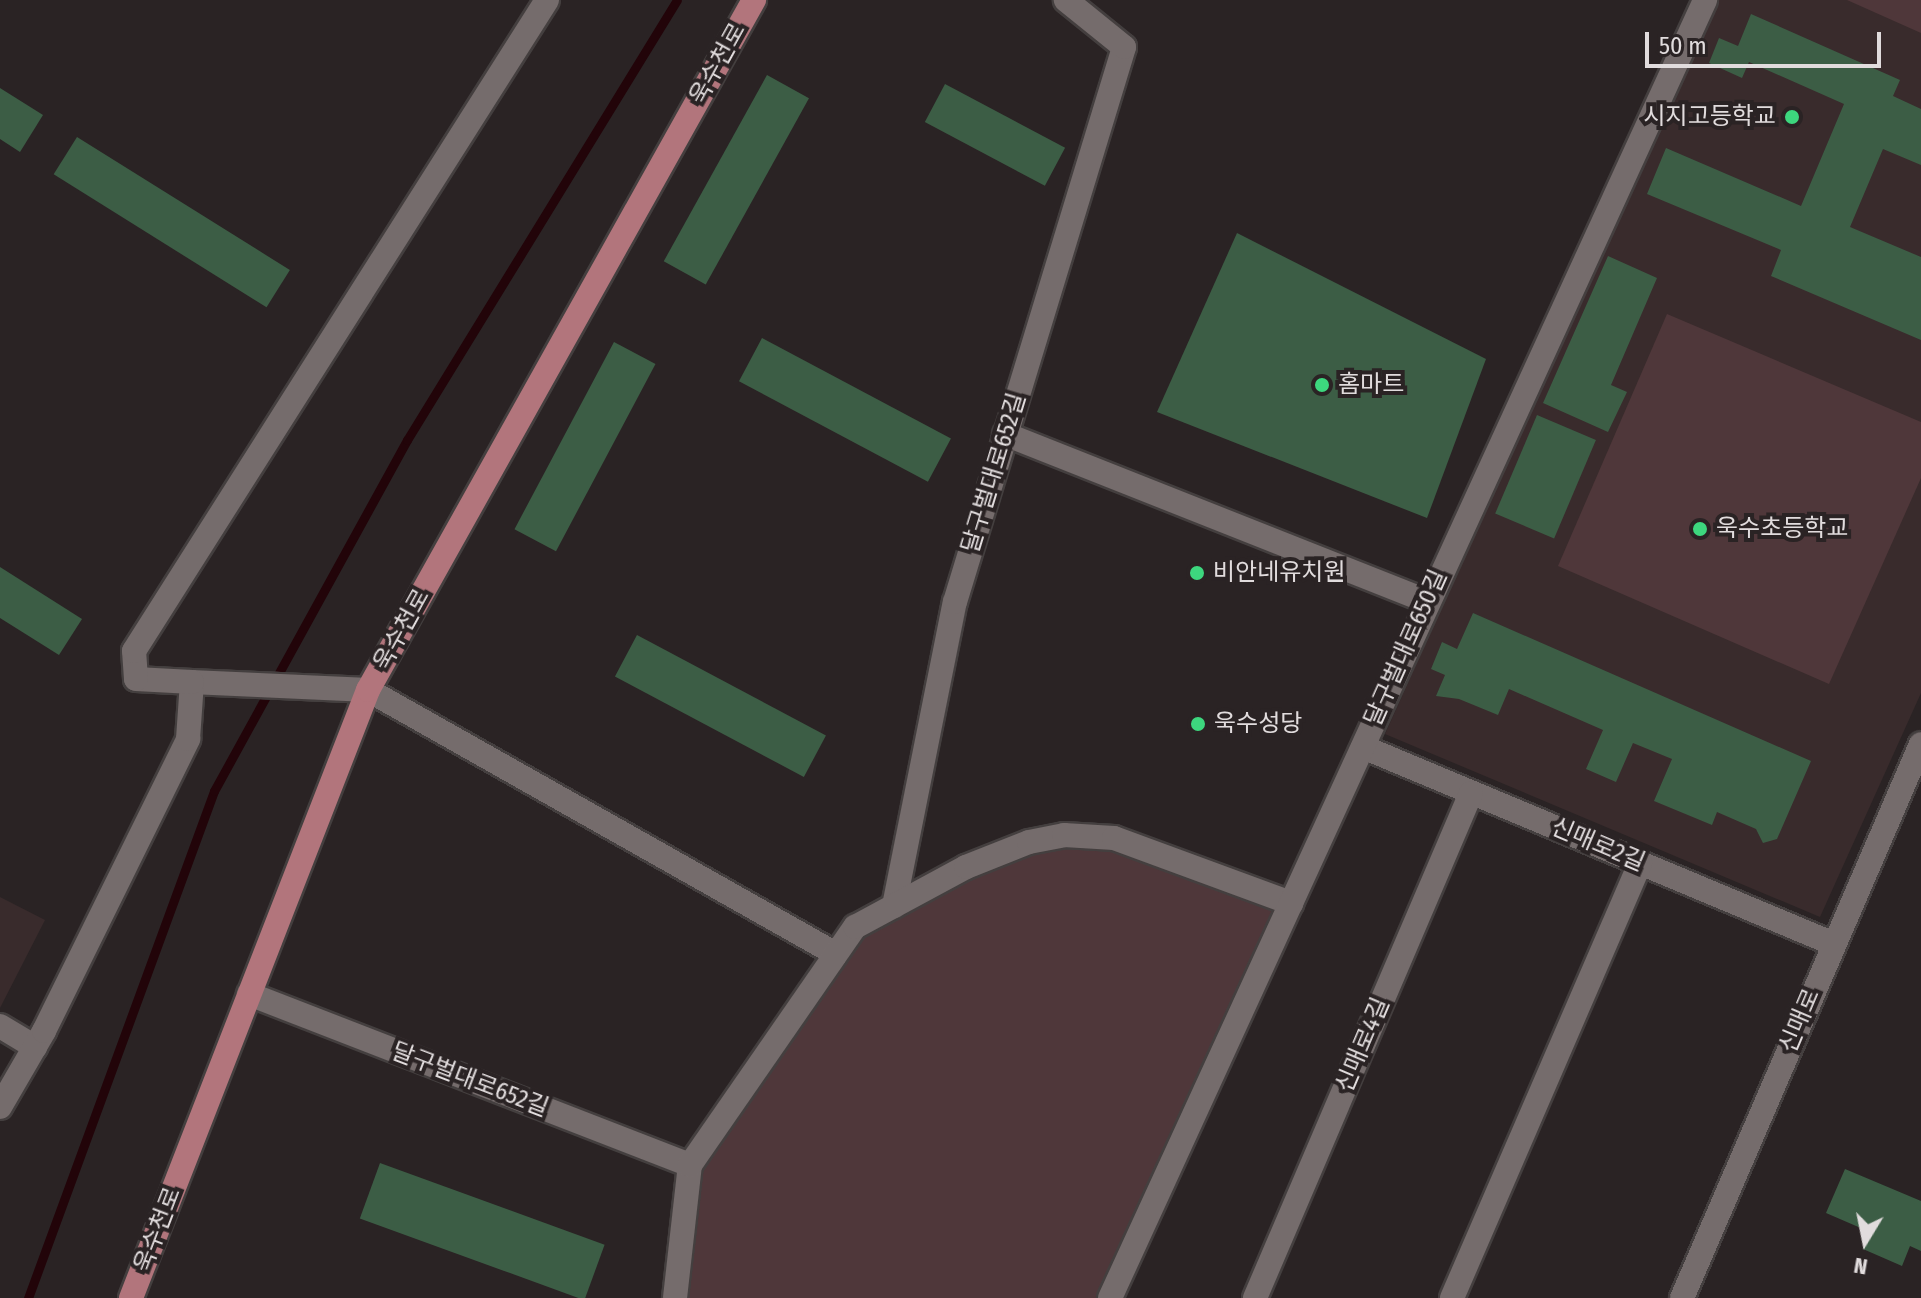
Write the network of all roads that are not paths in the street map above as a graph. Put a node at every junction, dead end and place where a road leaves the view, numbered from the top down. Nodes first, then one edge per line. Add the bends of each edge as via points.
1 (547, 0) edge
2 (754, 0) edge
3 (1066, 0) edge
4 (1705, 0) edge
5 (1005, 434) junction
6 (1427, 601) junction
7 (192, 682) junction
8 (368, 690) junction
9 (1921, 744) edge
10 (1363, 747) junction
11 (1471, 793) junction
12 (1640, 863) junction
13 (1291, 903) junction
14 (894, 906) junction
15 (1834, 944) junction
16 (836, 954) junction
17 (249, 994) junction
18 (0, 1026) edge
19 (35, 1047) junction
20 (0, 1107) edge
21 (690, 1165) junction
22 (131, 1298) edge
23 (675, 1298) edge
24 (1110, 1298) edge
25 (1255, 1298) edge
26 (1452, 1298) edge
27 (1682, 1298) edge

1 - 7 street via 134,651 136,679
2 - 8 main road, 욱수천로
3 - 5 street, 달구벌대로652길 via 1124,47
4 - 6 street, 달구벌대로650길
5 - 6 street
5 - 14 street, 달구벌대로652길 via 955,602
6 - 10 street, 달구벌대로650길
7 - 8 street
7 - 19 street via 188,739
8 - 16 street
8 - 17 main road, 욱수천로
9 - 15 street, 신매로
10 - 11 street, 신매로2길
10 - 13 street, 달구벌대로650길
11 - 12 street, 신매로2길
11 - 25 street, 신매로4길
12 - 15 street, 신매로2길
12 - 26 street
13 - 14 street via 1114,838 1064,835 1029,842 966,867
13 - 24 street, 달구벌대로650길
14 - 16 street via 855,927
15 - 27 street, 신매로
16 - 21 street
17 - 21 street, 달구벌대로652길
17 - 22 main road, 욱수천로
18 - 19 street
19 - 20 street
21 - 23 street

